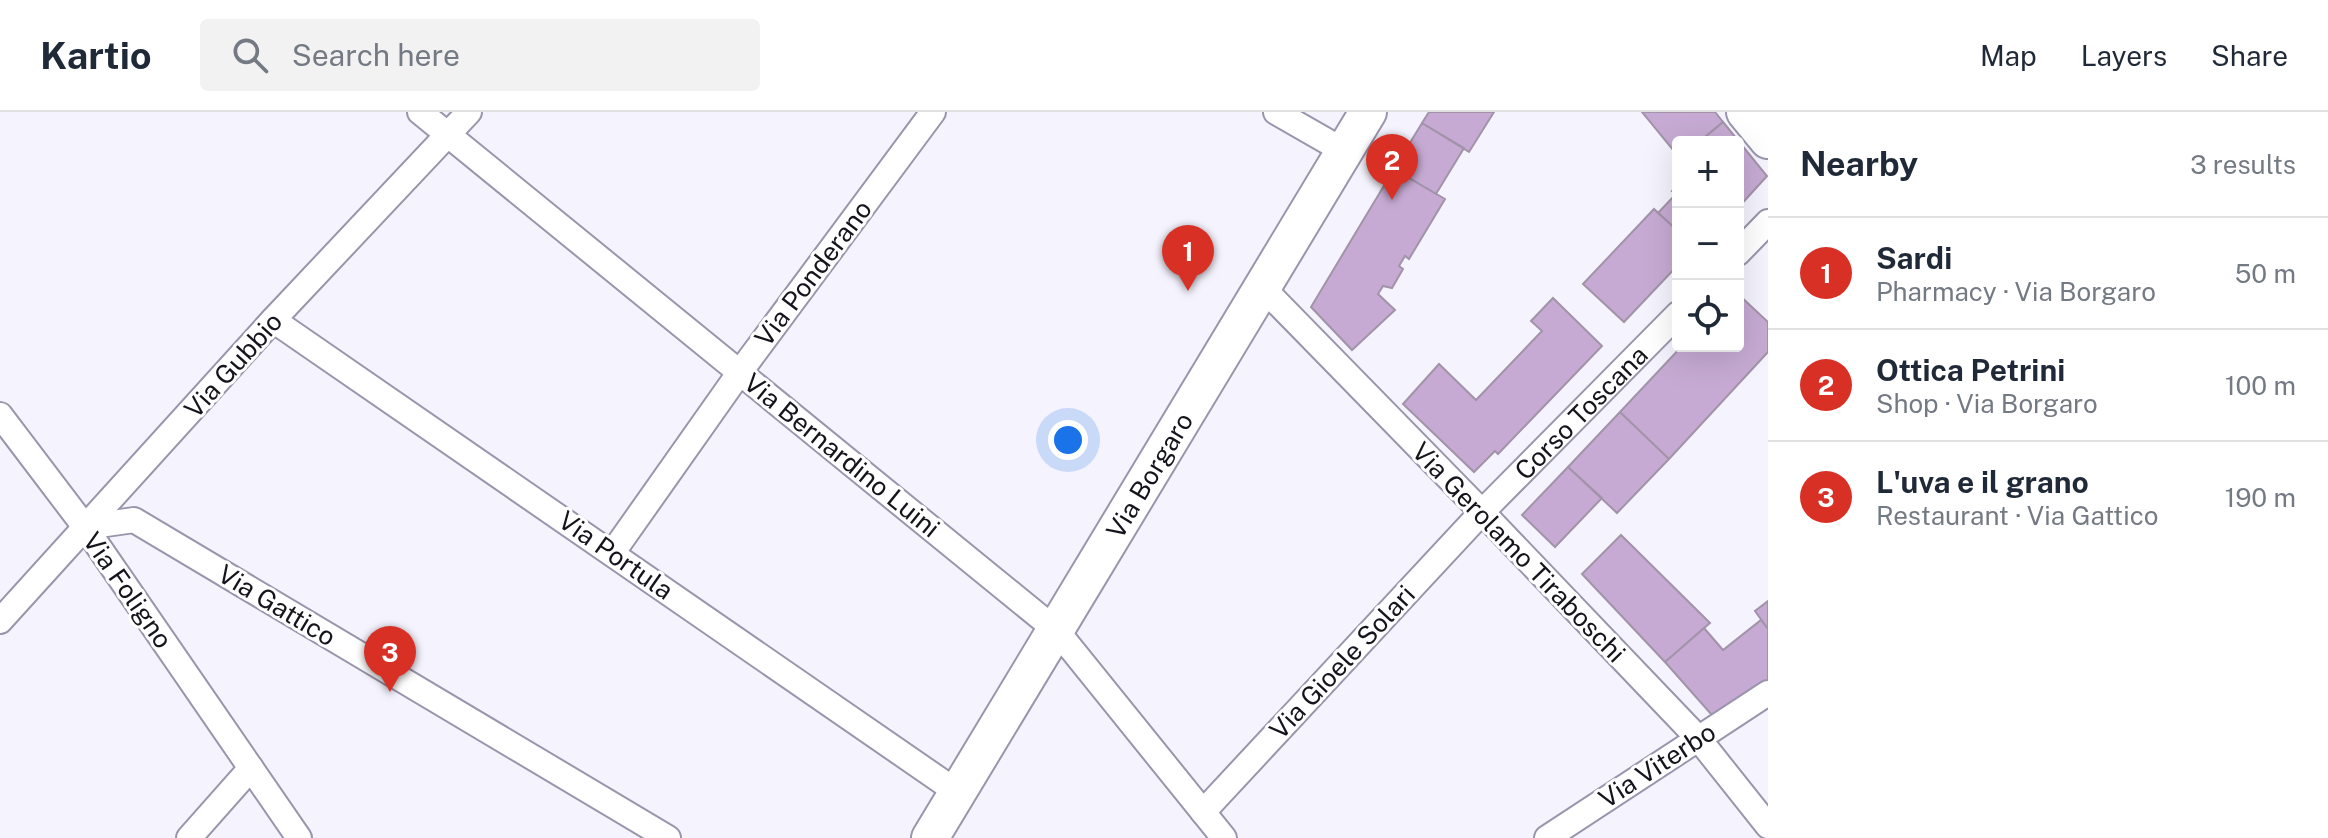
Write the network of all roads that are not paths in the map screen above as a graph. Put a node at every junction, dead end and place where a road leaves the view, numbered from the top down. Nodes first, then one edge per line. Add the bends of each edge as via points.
1 (420, 112) edge
2 (469, 112) edge
3 (933, 112) edge
4 (1276, 112) edge
5 (1368, 112) edge
6 (1745, 112) edge
7 (448, 134) junction
8 (1768, 140) edge
9 (1344, 151) junction
10 (1768, 222) edge
11 (1744, 247) edge
12 (1261, 286) junction
13 (273, 320) junction
14 (1672, 320) edge
15 (740, 372) junction
16 (0, 415) edge
17 (1482, 512) junction
18 (85, 527) junction
19 (613, 552) junction
20 (0, 621) edge
21 (1057, 631) junction
22 (1768, 693) edge
23 (1698, 738) junction
24 (251, 768) junction
25 (957, 792) junction
26 (1203, 812) junction
27 (1768, 826) edge
28 (189, 838) edge
29 (299, 838) edge
30 (668, 838) edge
31 (930, 838) edge
32 (1224, 838) edge
33 (1547, 838) edge

1 - 7 street, Via Bernardino Luini
2 - 7 street, Via Gubbio
3 - 15 street, Via Ponderano
4 - 9 street
5 - 9 street, Via Borgaro
6 - 8 street
7 - 13 street, Via Gubbio
7 - 15 street, Via Bernardino Luini
9 - 12 street, Via Borgaro
10 - 11 street
12 - 17 street, Via Gerolamo Tiraboschi
12 - 21 street, Via Borgaro
13 - 18 street, Via Gubbio
13 - 19 street, Via Portula
14 - 17 street, Corso Toscana
15 - 19 street, Via Ponderano
15 - 21 street, Via Bernardino Luini
16 - 18 street, Via Foligno
17 - 23 street, Via Gerolamo Tiraboschi
17 - 26 street, Via Gioele Solari
18 - 20 street, Via Gubbio
18 - 24 street, Via Foligno
18 - 30 street, Via Gattico via 134,520
19 - 25 street, Via Portula
21 - 25 street, Via Borgaro
21 - 26 street, Via Bernardino Luini
22 - 23 street, Via Viterbo
23 - 27 street, Via Gerolamo Tiraboschi
23 - 33 street, Via Viterbo
24 - 28 street
24 - 29 street, Via Foligno
25 - 31 street, Via Borgaro
26 - 32 street, Via Bernardino Luini

